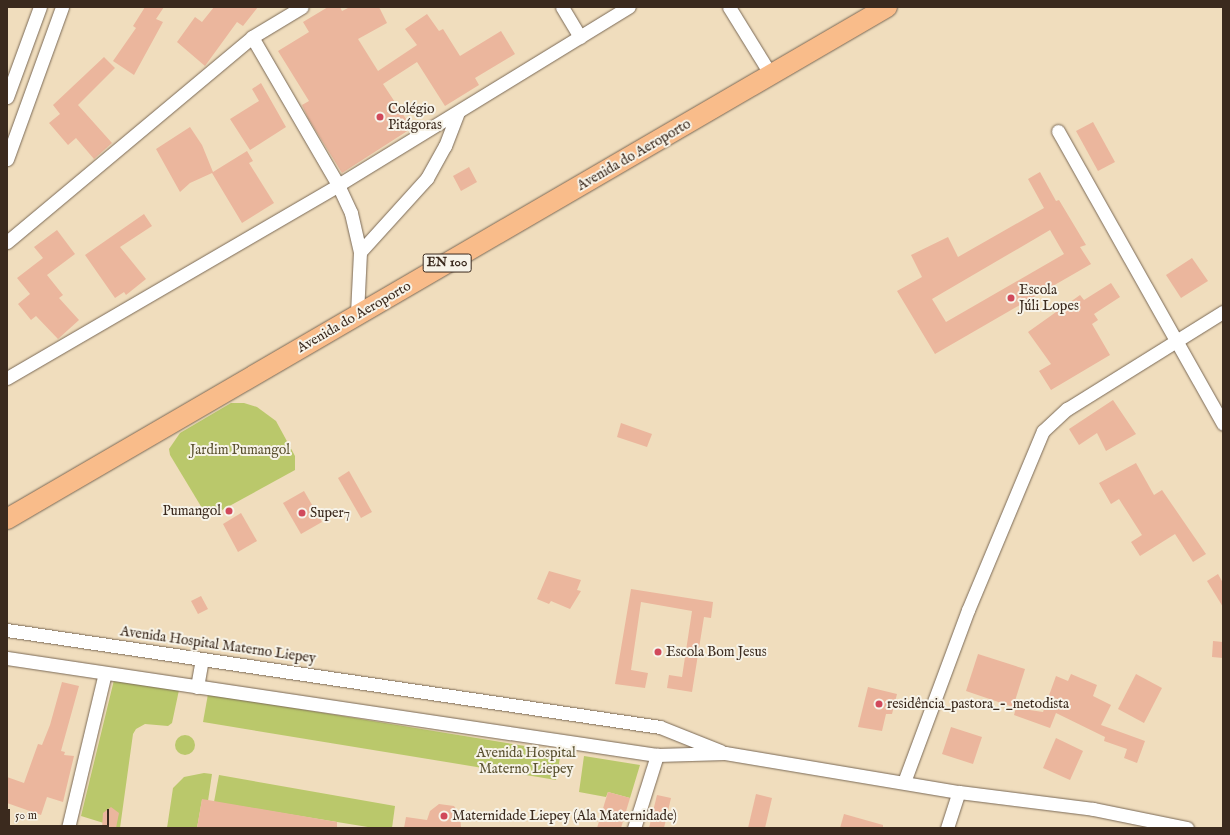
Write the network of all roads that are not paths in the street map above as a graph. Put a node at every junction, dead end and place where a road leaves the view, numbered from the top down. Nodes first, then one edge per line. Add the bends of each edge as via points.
1 (40, 7) edge
2 (62, 7) edge
3 (302, 7) edge
4 (562, 7) edge
5 (629, 7) edge
6 (729, 7) edge
7 (887, 7) edge
8 (580, 37) junction
9 (252, 38) junction
10 (771, 75) junction
11 (7, 97) edge
12 (458, 112) junction
13 (1058, 131) dead end
14 (7, 159) edge
15 (338, 185) junction
16 (7, 242) edge
17 (360, 252) junction
18 (1223, 312) edge
19 (357, 314) junction
20 (1175, 341) junction
21 (7, 378) edge
22 (1223, 424) edge
23 (7, 519) edge
24 (7, 630) edge
25 (7, 658) edge
26 (202, 659) junction
27 (105, 673) junction
28 (197, 687) junction
29 (725, 753) junction
30 (657, 755) junction
31 (904, 782) junction
32 (959, 792) junction
33 (68, 828) edge
34 (634, 828) edge
35 (947, 828) edge
36 (1187, 828) edge

1 - 11 street
2 - 14 street
3 - 9 street
4 - 8 street
5 - 8 street
6 - 10 street
7 - 10 main road, Avenida do Aeroporto / EN 100
8 - 12 street
9 - 15 street
9 - 16 street
10 - 19 main road, Avenida do Aeroporto / EN 100
12 - 15 street
12 - 17 street via 444,146 426,178
13 - 20 street
15 - 17 street via 351,213
15 - 21 street
17 - 19 street
18 - 20 street
19 - 23 main road, Avenida do Aeroporto / EN 100
20 - 22 street
20 - 31 street via 1067,409 1043,431 968,610
24 - 26 street, Avenida Hospital Materno Liepey
25 - 27 street
26 - 28 street
26 - 29 street, Avenida Hospital Materno Liepey via 660,727
27 - 28 street
27 - 33 street
28 - 30 street
29 - 30 street
29 - 31 street
30 - 34 street
31 - 32 street
32 - 35 street
32 - 36 street via 1093,809

